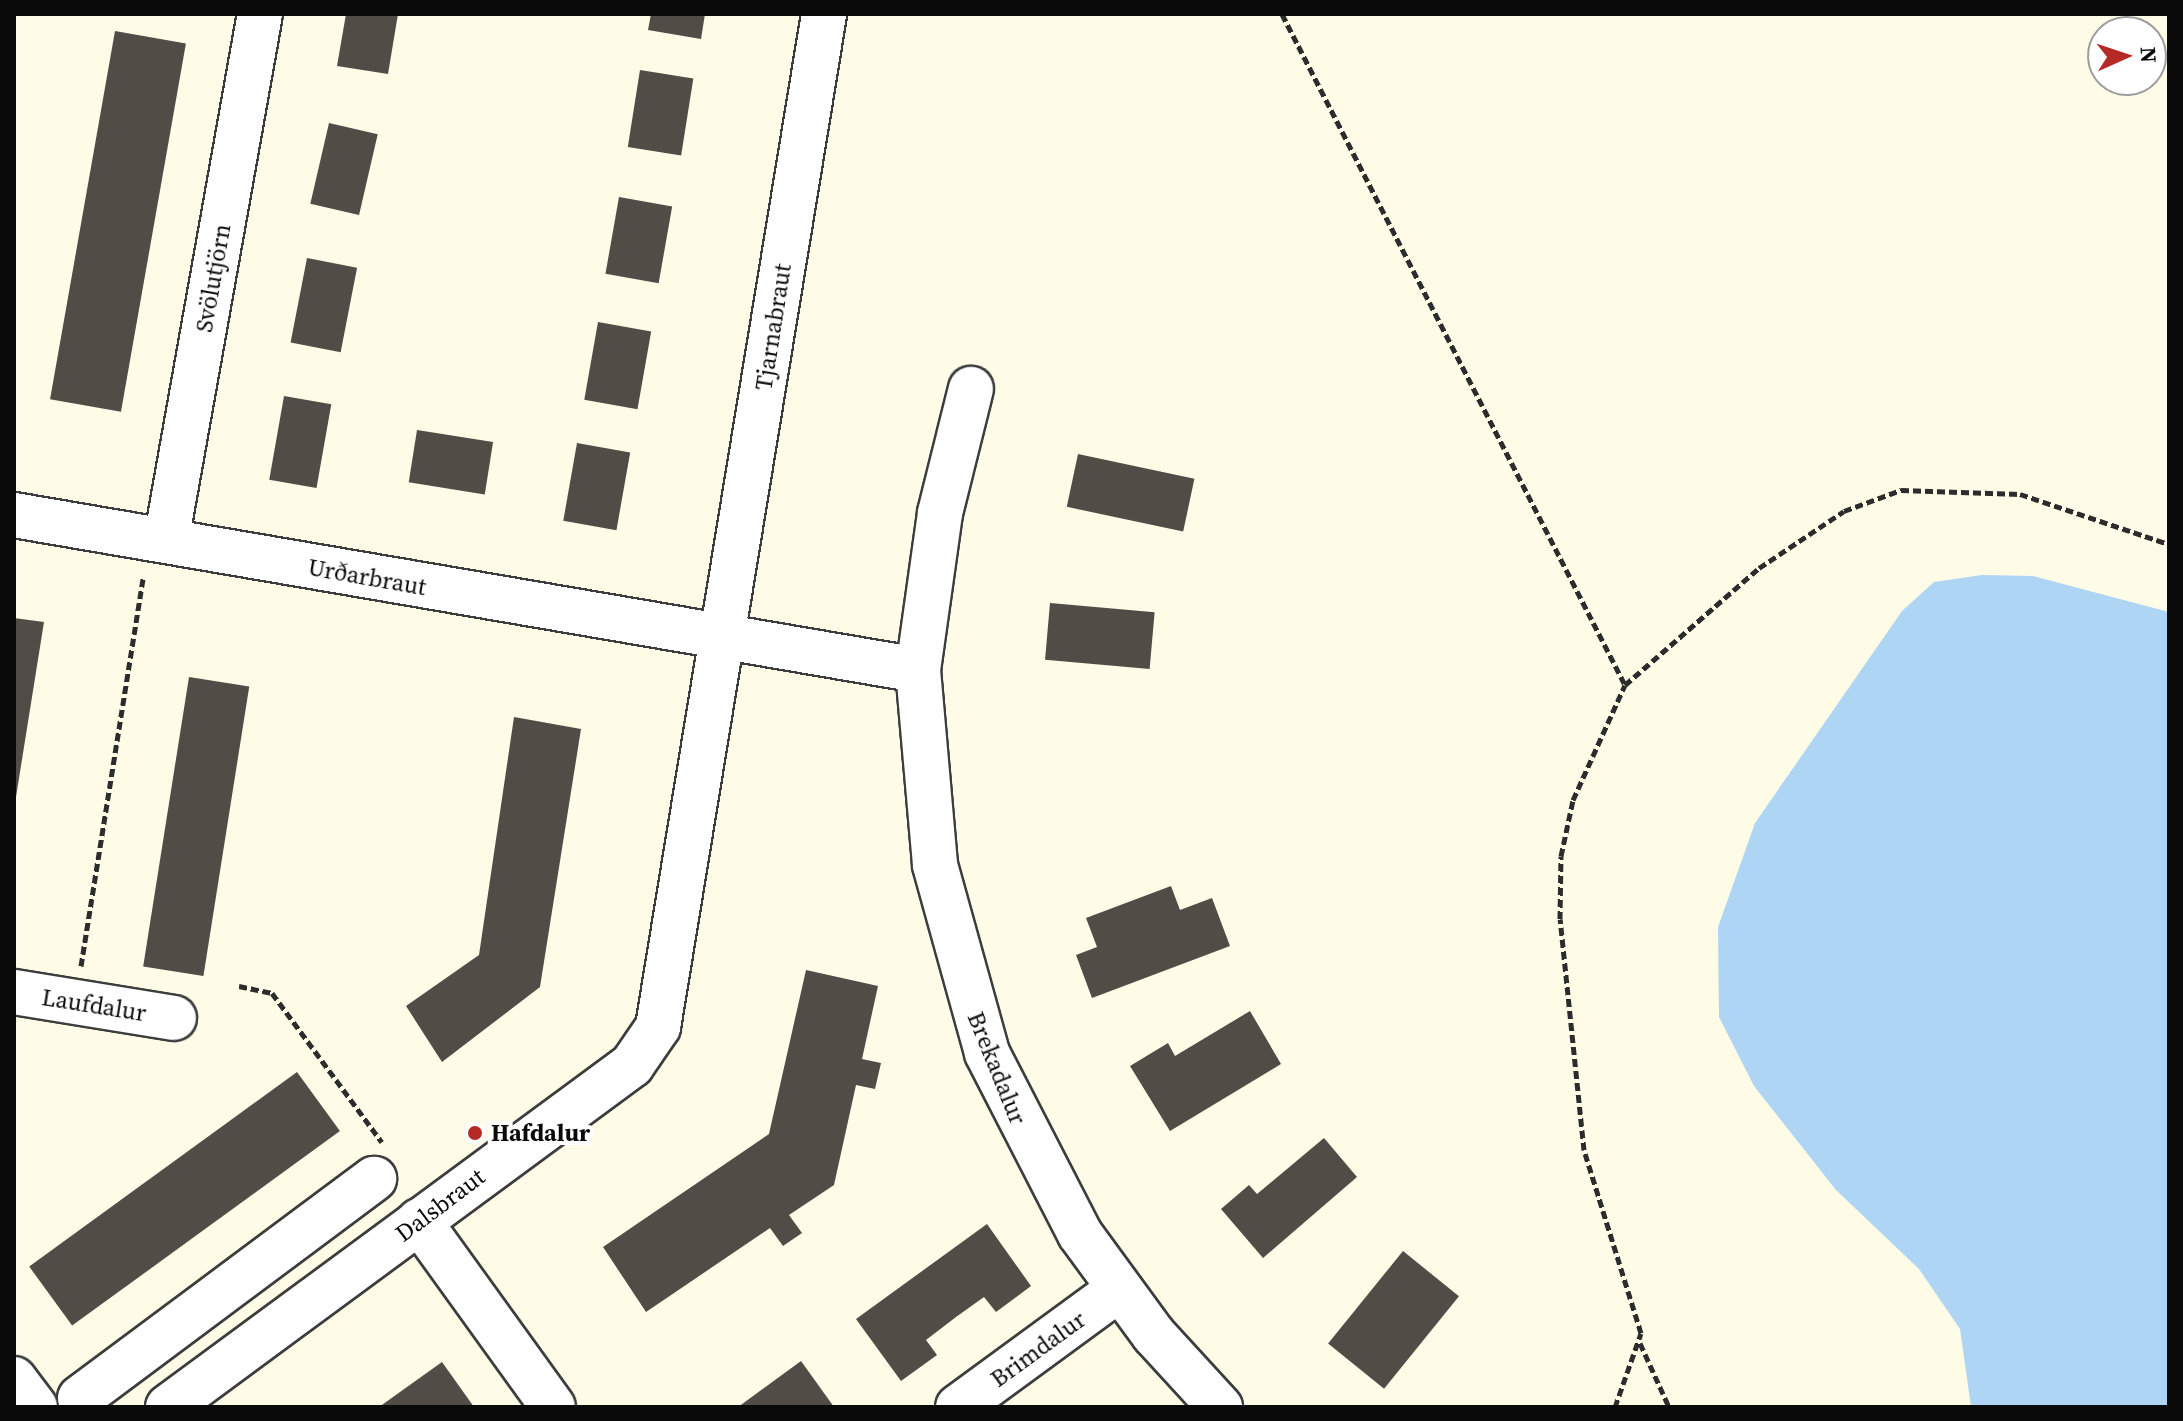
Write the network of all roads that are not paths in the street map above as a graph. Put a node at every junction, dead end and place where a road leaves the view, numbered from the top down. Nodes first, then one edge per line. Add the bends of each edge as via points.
1 (824, 14) edge
2 (255, 15) edge
3 (971, 389) dead end
4 (14, 515) edge
5 (154, 559) junction
6 (720, 641) junction
7 (918, 670) junction
8 (14, 992) edge
9 (174, 1018) dead end
10 (381, 1164) road end
11 (419, 1221) junction
12 (243, 1277) junction
13 (1118, 1290) junction
14 (280, 1324) junction
15 (14, 1379) edge
16 (80, 1398) dead end
17 (35, 1407) edge
18 (168, 1407) edge
19 (553, 1407) edge
20 (958, 1407) edge
21 (1220, 1407) edge

1 - 6 street, Tjarnabraut
2 - 5 street, Svölutjörn
3 - 7 street, Brekadalur via 940,513
4 - 5 street, Urðarbraut
5 - 6 street, Urðarbraut
6 - 7 street
6 - 11 street, Dalsbraut via 666,1001 646,1050
7 - 13 street, Brekadalur via 925,800 966,992 1020,1128
8 - 9 street, Laufdalur
10 - 12 street
11 - 14 street, Dalsbraut
11 - 19 street
12 - 14 street
12 - 16 street
13 - 20 street, Brimdalur
13 - 21 street, Brekadalur
14 - 18 street, Dalsbraut
15 - 17 street

